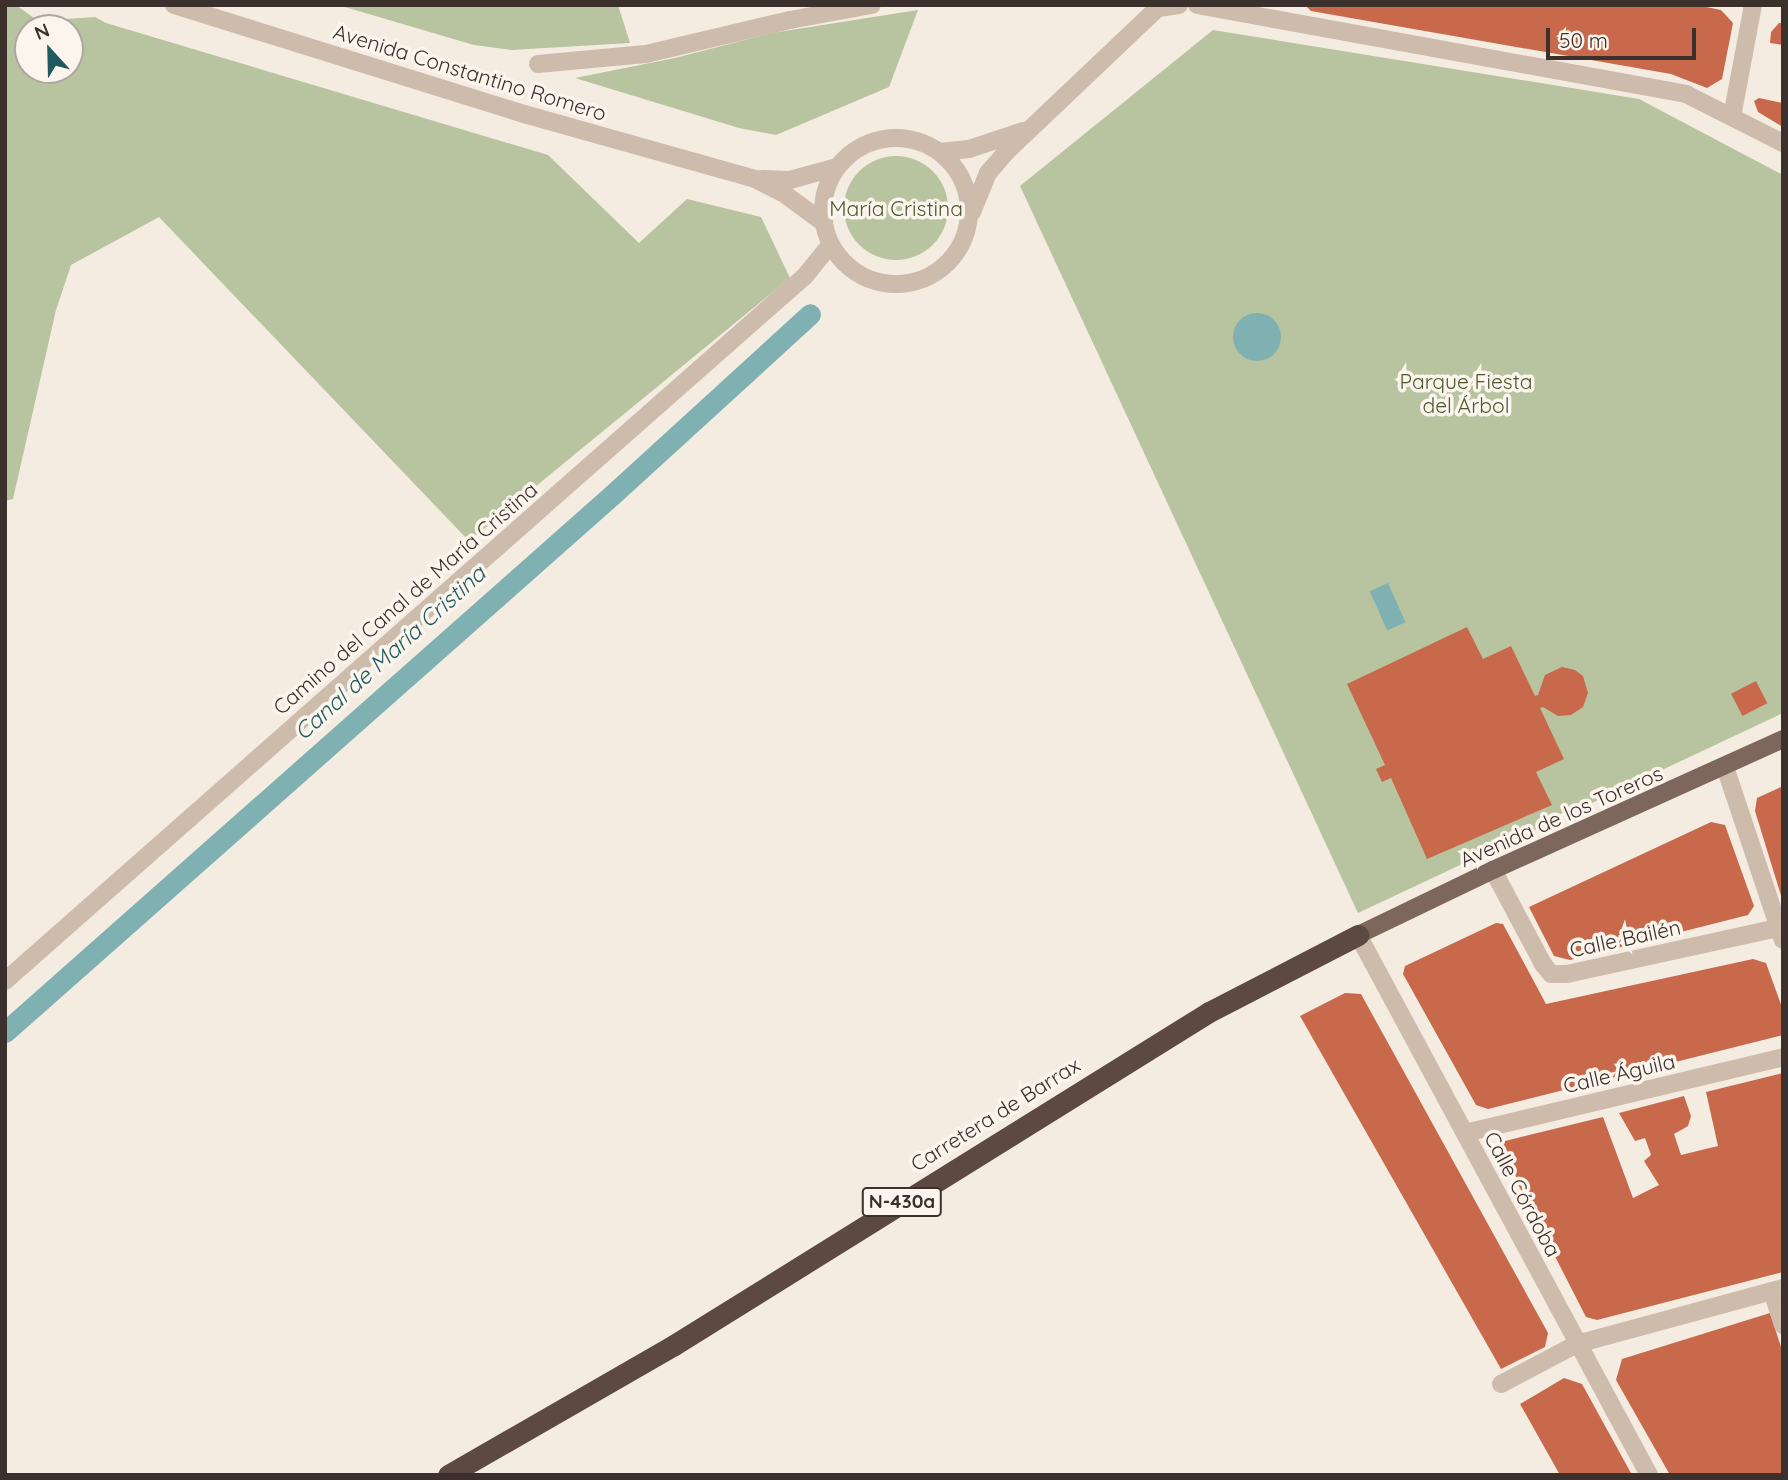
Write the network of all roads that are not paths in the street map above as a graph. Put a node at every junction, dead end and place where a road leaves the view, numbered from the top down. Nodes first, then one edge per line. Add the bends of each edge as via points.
1 (174, 5) edge
2 (872, 5) edge
3 (1179, 5) edge
4 (1197, 5) edge
5 (1224, 5) edge
6 (1753, 5) edge
7 (1160, 7) edge
8 (1243, 15) junction
9 (538, 64) dead end
10 (1732, 117) junction
11 (1026, 130) junction
12 (1783, 143) edge
13 (940, 152) junction
14 (837, 167) junction
15 (755, 179) junction
16 (970, 220) junction
17 (824, 223) junction
18 (830, 245) junction
19 (1783, 739) edge
20 (1725, 767) junction
21 (1493, 870) junction
22 (1782, 932) edge
23 (1358, 935) junction
24 (5, 981) edge
25 (1783, 1057) edge
26 (1465, 1133) junction
27 (1778, 1289) edge
28 (1783, 1325) edge
29 (1577, 1344) junction
30 (1501, 1384) dead end
31 (448, 1475) edge
32 (1649, 1475) edge

1 - 15 street, Avenida Constantino Romero via 524,114
2 - 9 street via 646,54
3 - 7 street
4 - 8 street
5 - 8 street
6 - 10 street
7 - 11 street
8 - 10 street via 1646,84 1686,93
10 - 12 street
11 - 13 street via 968,149
11 - 16 street via 988,173
13 - 14 street via 910,138 887,138 865,144
13 - 16 street via 966,186
14 - 15 street, Avenida Constantino Romero via 790,180
14 - 17 street via 824,194
15 - 17 street, Avenida Constantino Romero
16 - 18 street via 963,243 950,262 909,284 885,284 863,277 844,264
17 - 18 street
18 - 24 street, Camino del Canal de María Cristina via 805,276
19 - 20 main road, Avenida de los Toreros
20 - 21 main road, Avenida de los Toreros
20 - 22 street
21 - 22 street, Calle Bailén via 1551,974
21 - 23 main road, Avenida de los Toreros
23 - 26 street, Calle Córdoba
23 - 31 highway, Carretera de Barrax / N-430a via 1209,1012 674,1345
25 - 26 street, Calle Águila
26 - 29 street, Calle Córdoba
27 - 28 street
27 - 29 street
29 - 30 street
29 - 32 street, Calle Córdoba

